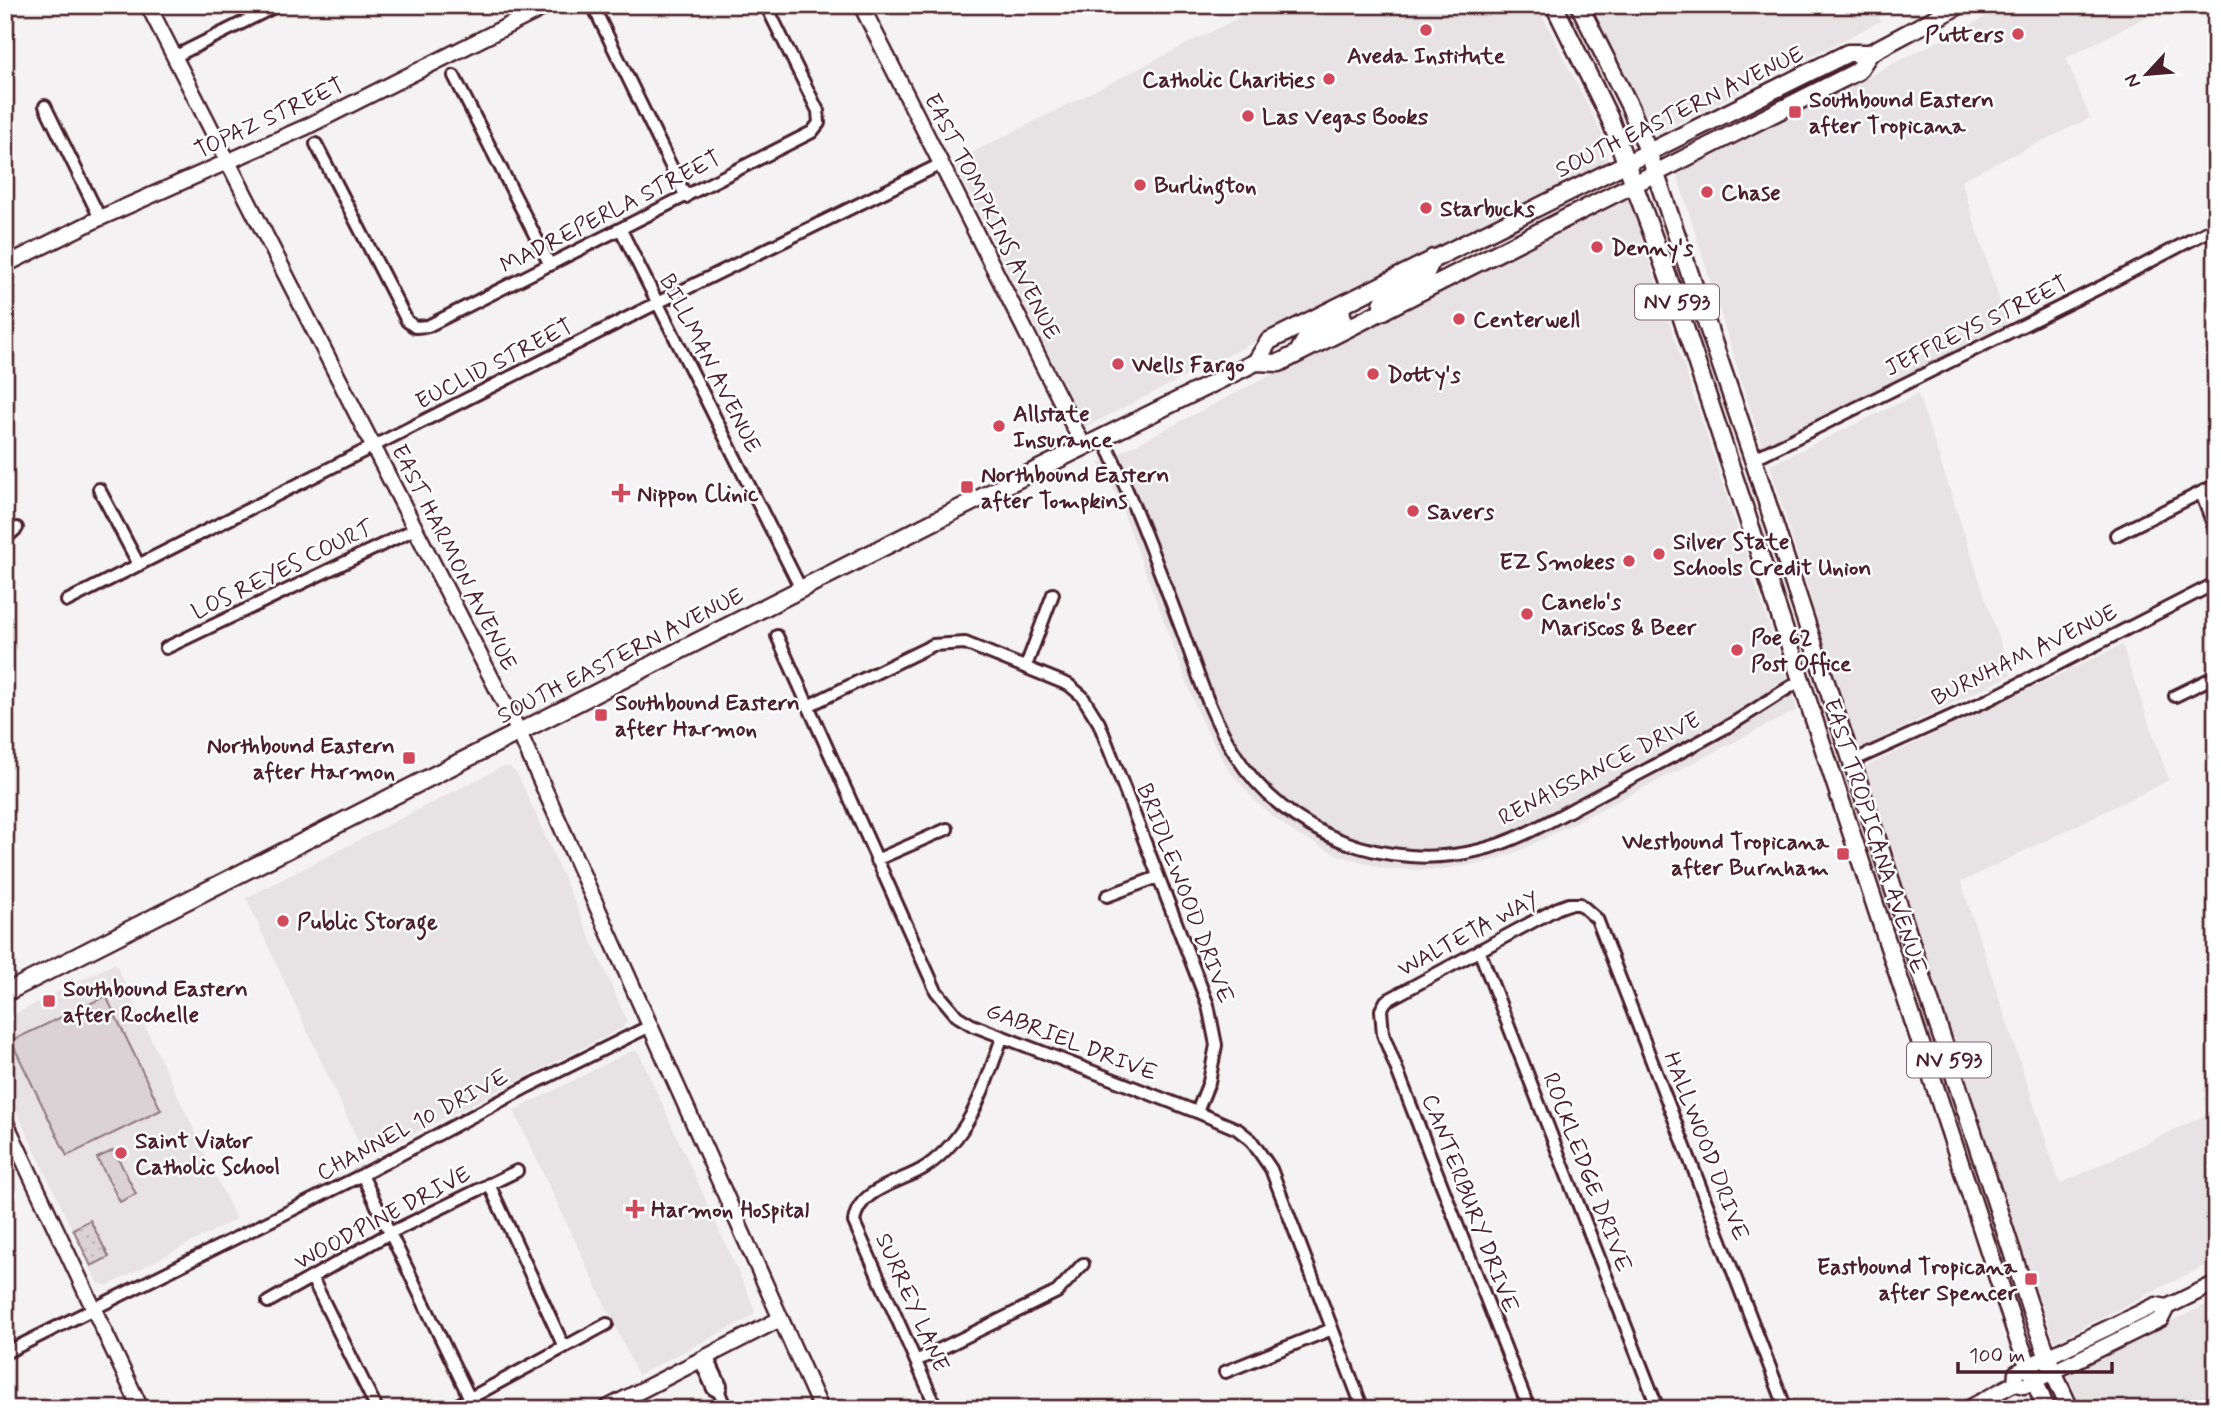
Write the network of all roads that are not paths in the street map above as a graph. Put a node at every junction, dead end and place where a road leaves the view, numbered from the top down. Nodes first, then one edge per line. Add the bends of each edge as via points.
1 (148, 5) edge
2 (278, 5) edge
3 (549, 5) edge
4 (766, 5) edge
5 (861, 5) edge
6 (1554, 5) edge
7 (1579, 5) edge
8 (1960, 5) edge
9 (594, 10) dead end
10 (1870, 53) junction
11 (174, 57) junction
12 (454, 76) dead end
13 (45, 106) dead end
14 (316, 144) dead end
15 (1648, 151) junction
16 (228, 162) junction
17 (1626, 162) junction
18 (941, 164) junction
19 (1655, 174) junction
20 (1634, 184) junction
21 (686, 197) junction
22 (100, 219) junction
23 (2216, 227) edge
24 (621, 230) junction
25 (1433, 258) junction
26 (550, 264) junction
27 (5, 265) edge
28 (657, 303) junction
29 (1341, 304) junction
30 (1384, 311) junction
31 (1297, 354) junction
32 (1256, 362) junction
33 (1717, 421) junction
34 (1103, 438) junction
35 (374, 447) junction
36 (1084, 447) junction
37 (1753, 459) junction
38 (1734, 472) junction
39 (2216, 485) edge
40 (99, 489) dead end
41 (2202, 493) junction
42 (1771, 516) junction
43 (18, 528) dead end
44 (415, 529) junction
45 (2216, 532) edge
46 (2116, 535) dead end
47 (5, 539) edge
48 (139, 565) junction
49 (2216, 583) edge
50 (801, 589) junction
51 (1053, 594) dead end
52 (66, 601) dead end
53 (777, 636) dead end
54 (166, 648) dead end
55 (1026, 666) junction
56 (2216, 676) edge
57 (1802, 680) junction
58 (2175, 696) dead end
59 (807, 706) junction
60 (1815, 720) junction
61 (519, 732) junction
62 (1850, 762) junction
63 (1828, 764) junction
64 (1866, 811) junction
65 (947, 829) dead end
66 (876, 860) junction
67 (1158, 877) junction
68 (1107, 896) dead end
69 (1580, 904) joint
70 (1479, 950) junction
71 (1900, 980) junction
72 (5, 993) edge
73 (1381, 1010) joint
74 (650, 1027) junction
75 (1002, 1038) junction
76 (1927, 1065) junction
77 (1952, 1073) junction
78 (1197, 1112) junction
79 (5, 1121) edge
80 (1975, 1139) junction
81 (517, 1171) dead end
82 (362, 1175) junction
83 (489, 1184) junction
84 (390, 1233) junction
85 (1083, 1264) dead end
86 (312, 1278) junction
87 (2216, 1283) edge
88 (268, 1302) dead end
89 (94, 1307) junction
90 (780, 1319) junction
91 (607, 1324) dead end
92 (1332, 1329) junction
93 (564, 1347) junction
94 (5, 1353) edge
95 (703, 1358) junction
96 (916, 1361) junction
97 (2050, 1365) junction
98 (1225, 1372) dead end
99 (2031, 1374) junction
100 (472, 1404) edge
101 (141, 1409) edge
102 (377, 1409) edge
103 (450, 1409) edge
104 (605, 1409) edge
105 (726, 1409) edge
106 (821, 1409) edge
107 (937, 1409) edge
108 (1363, 1409) edge
109 (1529, 1409) edge
110 (1655, 1409) edge
111 (1786, 1409) edge
112 (1967, 1409) edge
113 (2046, 1409) edge
114 (2070, 1409) edge

1 - 11 street, EAST HARMON AVENUE
2 - 11 street
3 - 16 street, TOPAZ STREET
4 - 21 street, MADREPERLA STREET via 818,111 819,123 812,132
5 - 18 street, EAST TOMPKINS AVENUE
6 - 17 main road, EAST TROPICANA AVENUE / NV 593
7 - 15 main road, EAST TROPICANA AVENUE / NV 593
8 - 10 main road, SOUTH EASTERN AVENUE
9 - 21 street
10 - 15 main road, SOUTH EASTERN AVENUE via 1849,53
10 - 19 main road, SOUTH EASTERN AVENUE via 1858,71
11 - 16 street, EAST HARMON AVENUE
12 - 26 street
13 - 22 street
14 - 26 street, MADREPERLA STREET via 407,321 415,327 428,326
15 - 17 main road, SOUTH EASTERN AVENUE
15 - 19 main road, EAST TROPICANA AVENUE / NV 593
16 - 22 street, TOPAZ STREET
16 - 35 street, EAST HARMON AVENUE
17 - 20 main road, EAST TROPICANA AVENUE / NV 593
17 - 25 main road, SOUTH EASTERN AVENUE
18 - 28 street, EUCLID STREET
18 - 36 street, EAST TOMPKINS AVENUE
19 - 20 main road, SOUTH EASTERN AVENUE
19 - 37 main road, EAST TROPICANA AVENUE / NV 593
20 - 30 main road, SOUTH EASTERN AVENUE
20 - 33 main road, EAST TROPICANA AVENUE / NV 593
21 - 24 street, MADREPERLA STREET
22 - 27 street, TOPAZ STREET
23 - 37 street, JEFFREYS STREET
24 - 26 street, MADREPERLA STREET
24 - 28 street, BILLMAN AVENUE
25 - 29 main road, SOUTH EASTERN AVENUE
25 - 30 main road via 1424,277 1385,298
28 - 35 street, EUCLID STREET
28 - 50 street, BILLMAN AVENUE
29 - 31 main road via 1342,315 1336,322 1307,337
29 - 32 main road, SOUTH EASTERN AVENUE via 1269,341
30 - 31 main road, SOUTH EASTERN AVENUE
31 - 32 main road, SOUTH EASTERN AVENUE via 1279,363
32 - 34 main road, SOUTH EASTERN AVENUE
33 - 37 main road via 1731,430 1742,457
33 - 38 main road, EAST TROPICANA AVENUE / NV 593
34 - 36 main road, SOUTH EASTERN AVENUE
34 - 57 street, RENAISSANCE DRIVE via 1129,491 1214,714 1236,755 1265,790 1301,821 1343,842 1388,855 1435,856 1480,850 1533,830 1732,724
35 - 44 street, EAST HARMON AVENUE
35 - 48 street, EUCLID STREET
36 - 50 main road, SOUTH EASTERN AVENUE
37 - 42 main road, EAST TROPICANA AVENUE / NV 593
38 - 42 main road via 1744,473 1757,506
38 - 57 main road, EAST TROPICANA AVENUE / NV 593
39 - 41 street
40 - 48 street
41 - 45 street
41 - 46 street
42 - 62 main road, EAST TROPICANA AVENUE / NV 593
43 - 47 street
44 - 54 street, LOS REYES COURT
44 - 61 street, EAST HARMON AVENUE
48 - 52 street, EUCLID STREET
49 - 62 street, BURNHAM AVENUE via 1990,699
50 - 61 main road, SOUTH EASTERN AVENUE
51 - 55 street
53 - 59 street, GABRIEL DRIVE
55 - 59 street via 965,643 933,645
55 - 67 street, BRIDLEWOOD DRIVE via 1069,685 1099,723
56 - 58 street
57 - 60 main road, EAST TROPICANA AVENUE / NV 593
59 - 66 street, GABRIEL DRIVE
60 - 62 main road via 1829,731 1840,759
60 - 63 main road, EAST TROPICANA AVENUE / NV 593
61 - 72 main road, SOUTH EASTERN AVENUE
61 - 74 street, EAST HARMON AVENUE
62 - 64 main road, EAST TROPICANA AVENUE / NV 593
63 - 64 main road via 1840,768 1853,799
63 - 71 main road, EAST TROPICANA AVENUE / NV 593
64 - 77 main road, EAST TROPICANA AVENUE / NV 593
65 - 66 street
66 - 75 street, GABRIEL DRIVE via 936,991 957,1016
67 - 68 street
67 - 78 street, BRIDLEWOOD DRIVE via 1208,1005 1216,1045
69 - 70 street, WALTETA WAY via 1558,908
69 - 111 street, HALLWOOD DRIVE via 1597,919
70 - 73 street, WALTETA WAY via 1387,1001
70 - 110 street, ROCKLEDGE DRIVE
71 - 76 main road, EAST TROPICANA AVENUE / NV 593
71 - 77 main road via 1917,1006 1939,1061
73 - 109 street, CANTERBURY DRIVE via 1383,1034
74 - 82 street, CHANNEL 10 DRIVE
74 - 90 street, EAST HARMON AVENUE
75 - 78 street, GABRIEL DRIVE
75 - 96 street, SURREY LANE via 976,1109 949,1146 925,1167 860,1202 856,1211 854,1222
76 - 80 main road via 1941,1077
76 - 99 main road, EAST TROPICANA AVENUE / NV 593
77 - 80 main road, EAST TROPICANA AVENUE / NV 593
78 - 92 street, GABRIEL DRIVE via 1237,1129 1251,1140 1271,1169
79 - 89 street
80 - 97 main road, EAST TROPICANA AVENUE / NV 593
81 - 83 street, WOODPINE DRIVE
82 - 84 street
82 - 89 street, CHANNEL 10 DRIVE
83 - 84 street, WOODPINE DRIVE
83 - 93 street
84 - 86 street, WOODPINE DRIVE
84 - 100 street
85 - 96 street via 1057,1292
86 - 88 street, WOODPINE DRIVE
86 - 102 street
87 - 97 street via 2167,1307 2161,1318
89 - 94 street, CHANNEL 10 DRIVE
89 - 101 street
90 - 95 street
90 - 106 street, EAST HARMON AVENUE
91 - 93 street
92 - 98 street
92 - 108 street, GABRIEL DRIVE
93 - 100 street
95 - 104 street
95 - 105 street via 713,1389
96 - 107 street, SURREY LANE
97 - 99 street
97 - 114 main road, EAST TROPICANA AVENUE / NV 593
99 - 112 street via 2016,1373 2015,1383
99 - 113 main road, EAST TROPICANA AVENUE / NV 593
100 - 103 street

